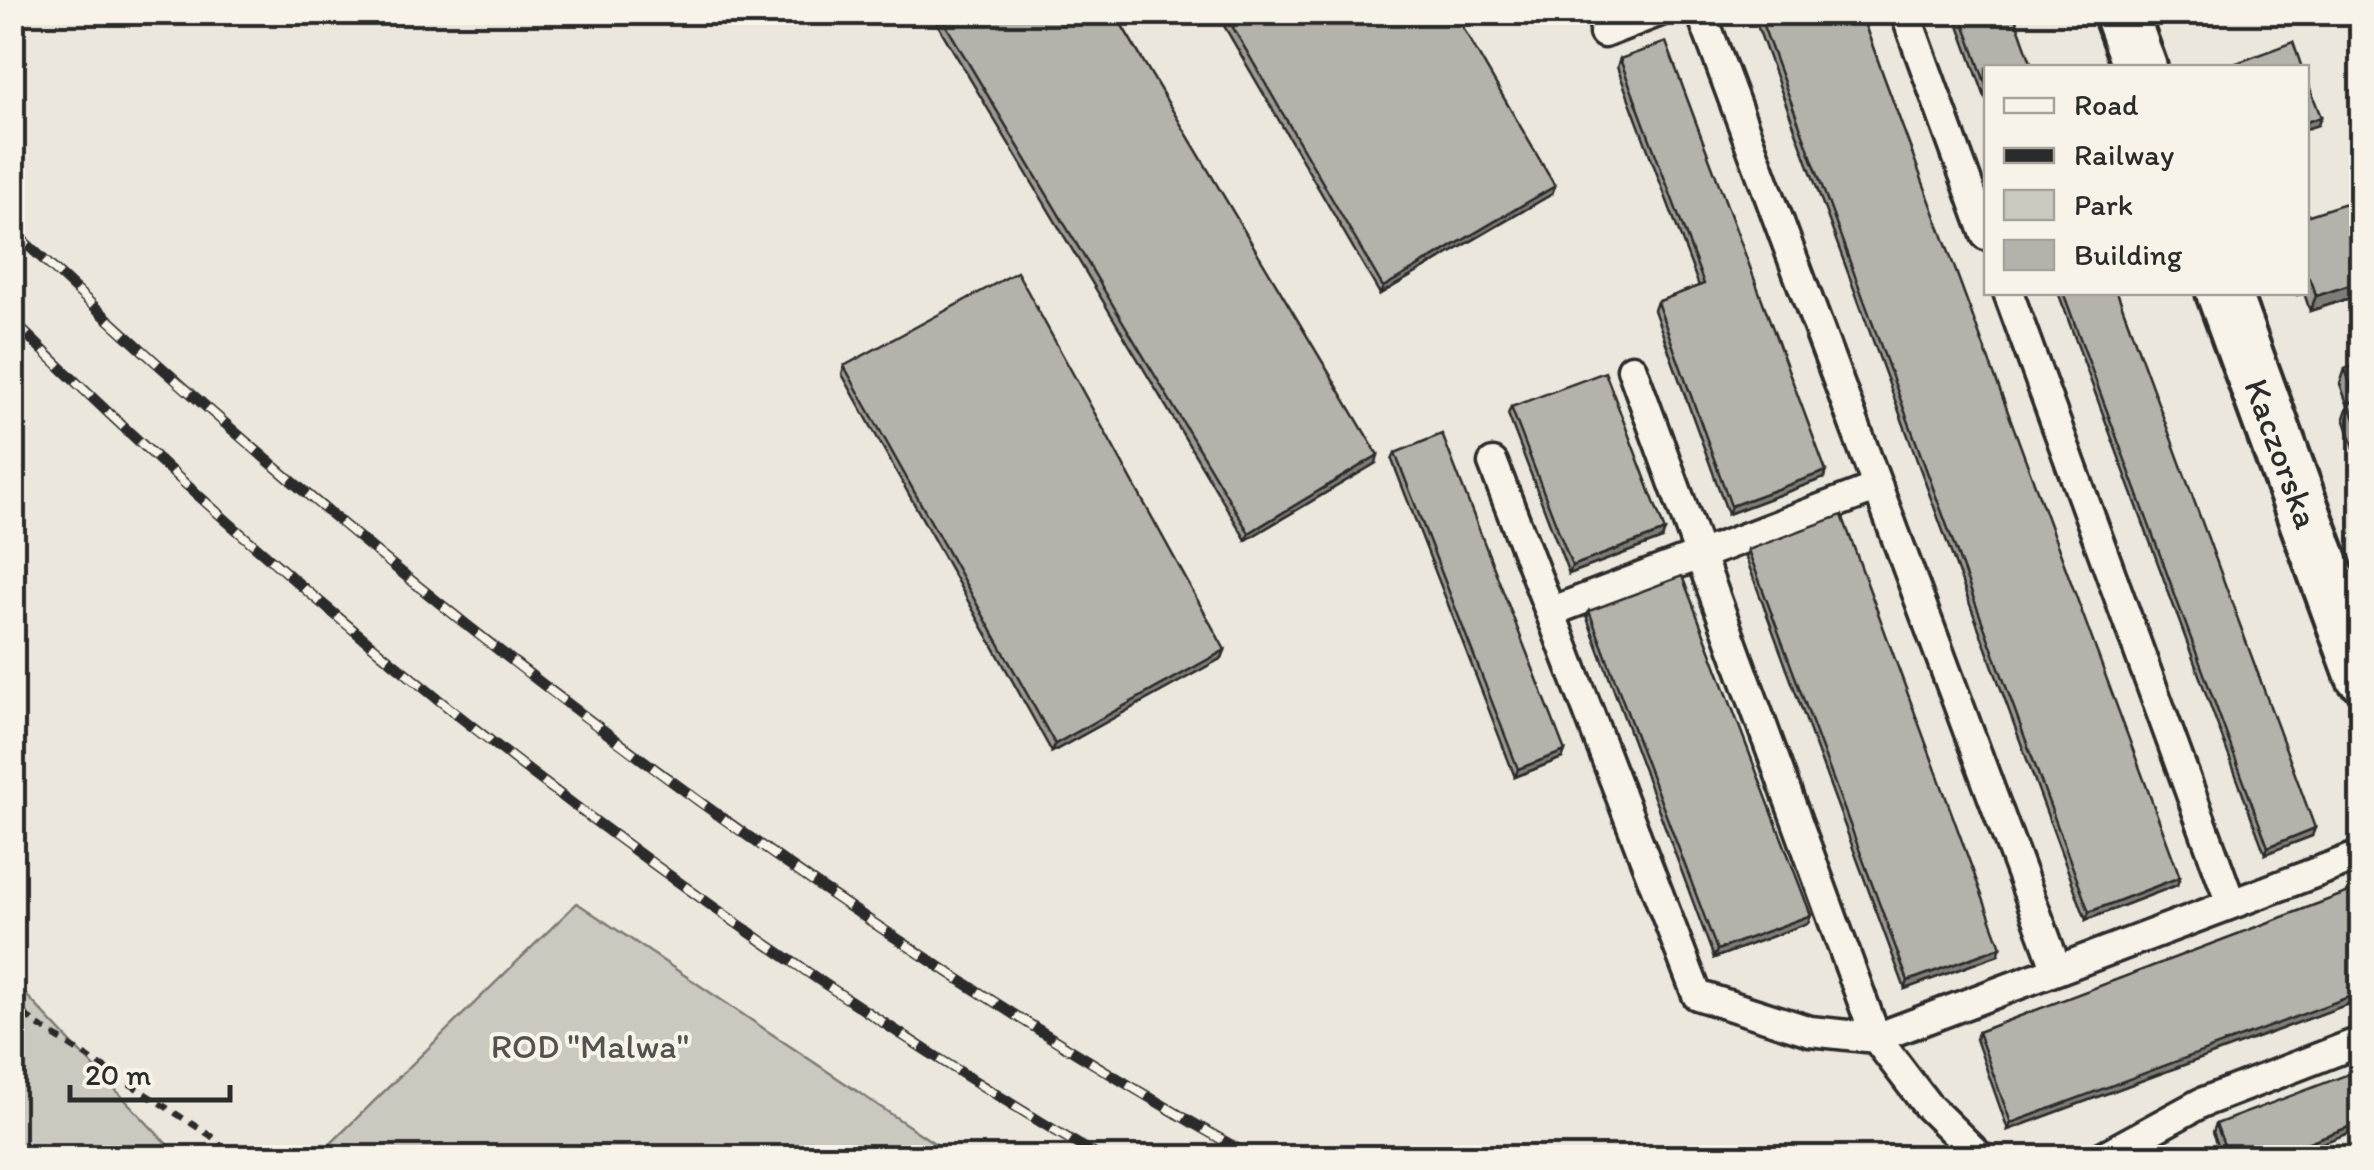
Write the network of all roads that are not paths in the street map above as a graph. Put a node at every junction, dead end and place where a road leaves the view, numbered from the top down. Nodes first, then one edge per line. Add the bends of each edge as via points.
1 (1658, 12) edge
2 (1701, 12) edge
3 (1905, 12) edge
4 (2120, 12) edge
5 (1604, 33) dead end
6 (2139, 65) edge
7 (1984, 229) edge
8 (2009, 295) edge
9 (2223, 295) edge
10 (1632, 369) dead end
11 (1493, 463) dead end
12 (1878, 487) junction
13 (1699, 554) junction
14 (1550, 612) junction
15 (2362, 674) edge
16 (2362, 855) edge
17 (2230, 901) junction
18 (2056, 967) junction
19 (1876, 1038) junction
20 (2362, 1041) edge
21 (1981, 1158) edge
22 (2100, 1158) edge

1 - 5 lane
2 - 12 lane
3 - 7 lane
4 - 6 street
8 - 17 lane
9 - 15 street, Kaczorska
10 - 13 lane
11 - 14 lane
12 - 13 lane
12 - 18 lane
13 - 14 lane
13 - 19 lane
14 - 19 lane via 1697,995 1810,1031
16 - 17 lane
17 - 18 lane
18 - 19 lane
19 - 21 lane via 1927,1105
20 - 22 lane via 2201,1103

